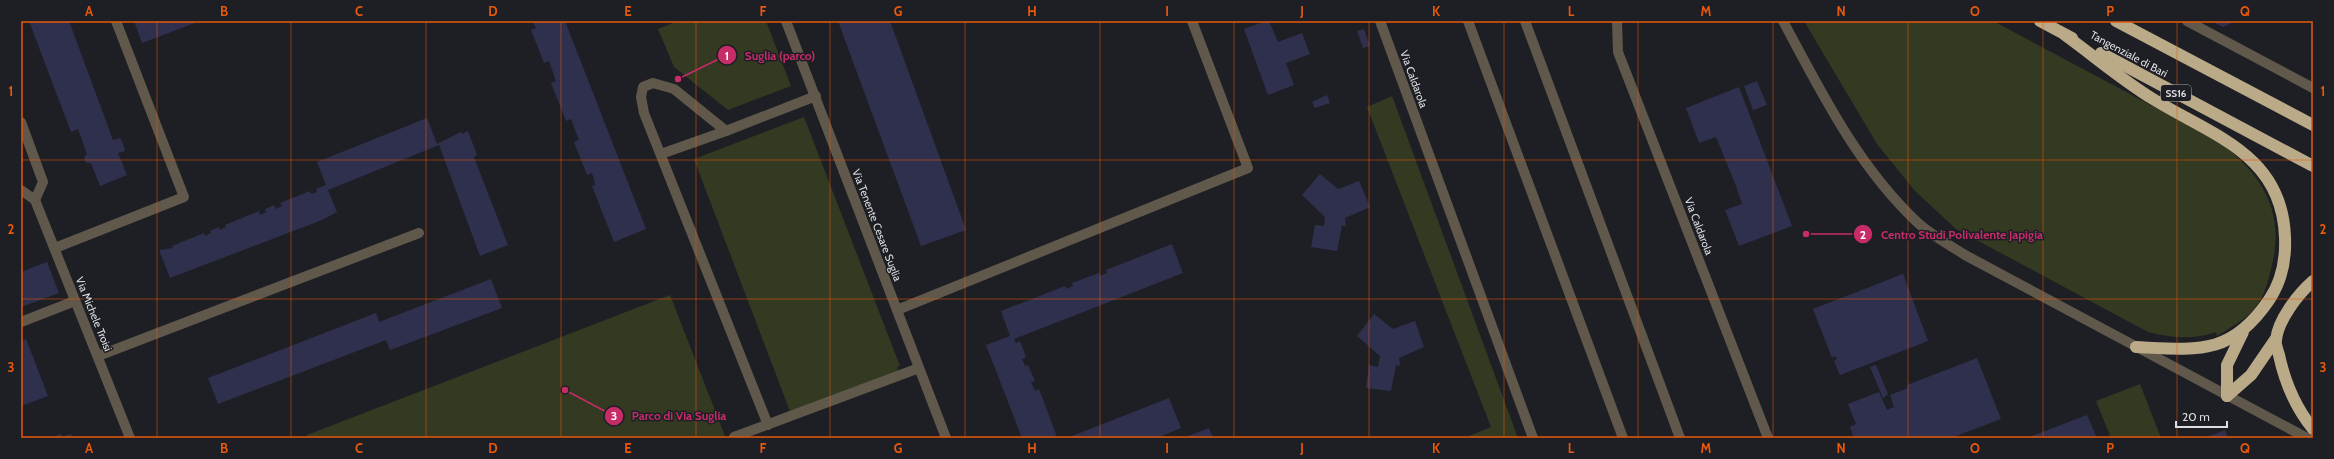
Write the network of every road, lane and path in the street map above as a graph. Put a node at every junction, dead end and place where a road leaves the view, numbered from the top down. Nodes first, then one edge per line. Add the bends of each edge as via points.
1 (116, 21) edge
2 (786, 21) edge
3 (1192, 21) edge
4 (1380, 21) edge
5 (1468, 21) edge
6 (1525, 21) edge
7 (1617, 21) edge
8 (1783, 21) edge
9 (2040, 21) edge
10 (2116, 21) edge
11 (2187, 21) edge
12 (2065, 34) junction
13 (2313, 88) edge
14 (816, 96) junction
15 (21, 122) edge
16 (2313, 125) edge
17 (726, 131) junction
18 (661, 154) junction
19 (2313, 166) edge
20 (21, 190) edge
21 (35, 200) junction
22 (418, 233) dead end
23 (55, 248) junction
24 (2313, 282) edge
25 (75, 301) junction
26 (897, 310) junction
27 (21, 322) edge
28 (2243, 332) junction
29 (2275, 340) junction
30 (2136, 347) junction
31 (98, 356) junction
32 (919, 368) junction
33 (2228, 396) junction
34 (768, 426) junction
35 (2313, 430) edge
36 (734, 437) dead end
37 (130, 438) edge
38 (946, 438) edge
39 (1533, 438) edge
40 (1623, 438) edge
41 (1680, 438) edge
42 (1768, 438) edge
43 (2307, 438) edge

1 - 23 street via 184,197
2 - 14 street, Via Tenente Cesare Suglia
3 - 26 street via 1248,168
4 - 39 street, Via Caldarola
5 - 40 street
6 - 41 street
7 - 42 street, Via Caldarola via 1618,52
8 - 30 street via 1835,118 1890,196 1919,224 1965,256
9 - 12 highway, Tangenziale di Bari / SS16
10 - 16 highway, Tangenziale di Bari
11 - 13 street
12 - 19 highway, Tangenziale di Bari / SS16
12 - 28 highway via 2152,99 2240,150 2261,169 2277,196 2284,219 2285,254 2278,287 2257,318
14 - 17 street
14 - 26 street, Via Tenente Cesare Suglia
15 - 21 street via 43,182
17 - 18 street
17 - 18 street via 674,89 653,83 643,87 641,97 644,113
18 - 34 street
20 - 21 street
21 - 23 street, Via Michele Troisi
22 - 31 street
23 - 25 street, Via Michele Troisi
24 - 29 highway via 2303,289 2285,314
25 - 27 street
25 - 31 street, Via Michele Troisi
26 - 32 street, Via Tenente Cesare Suglia
28 - 30 highway via 2221,344 2186,349
28 - 33 highway via 2227,365
29 - 33 highway via 2252,375
29 - 35 highway via 2282,372 2302,416
30 - 33 street
31 - 37 street, Via Michele Troisi
32 - 34 street
32 - 38 street, Via Tenente Cesare Suglia
33 - 43 street
34 - 36 street

